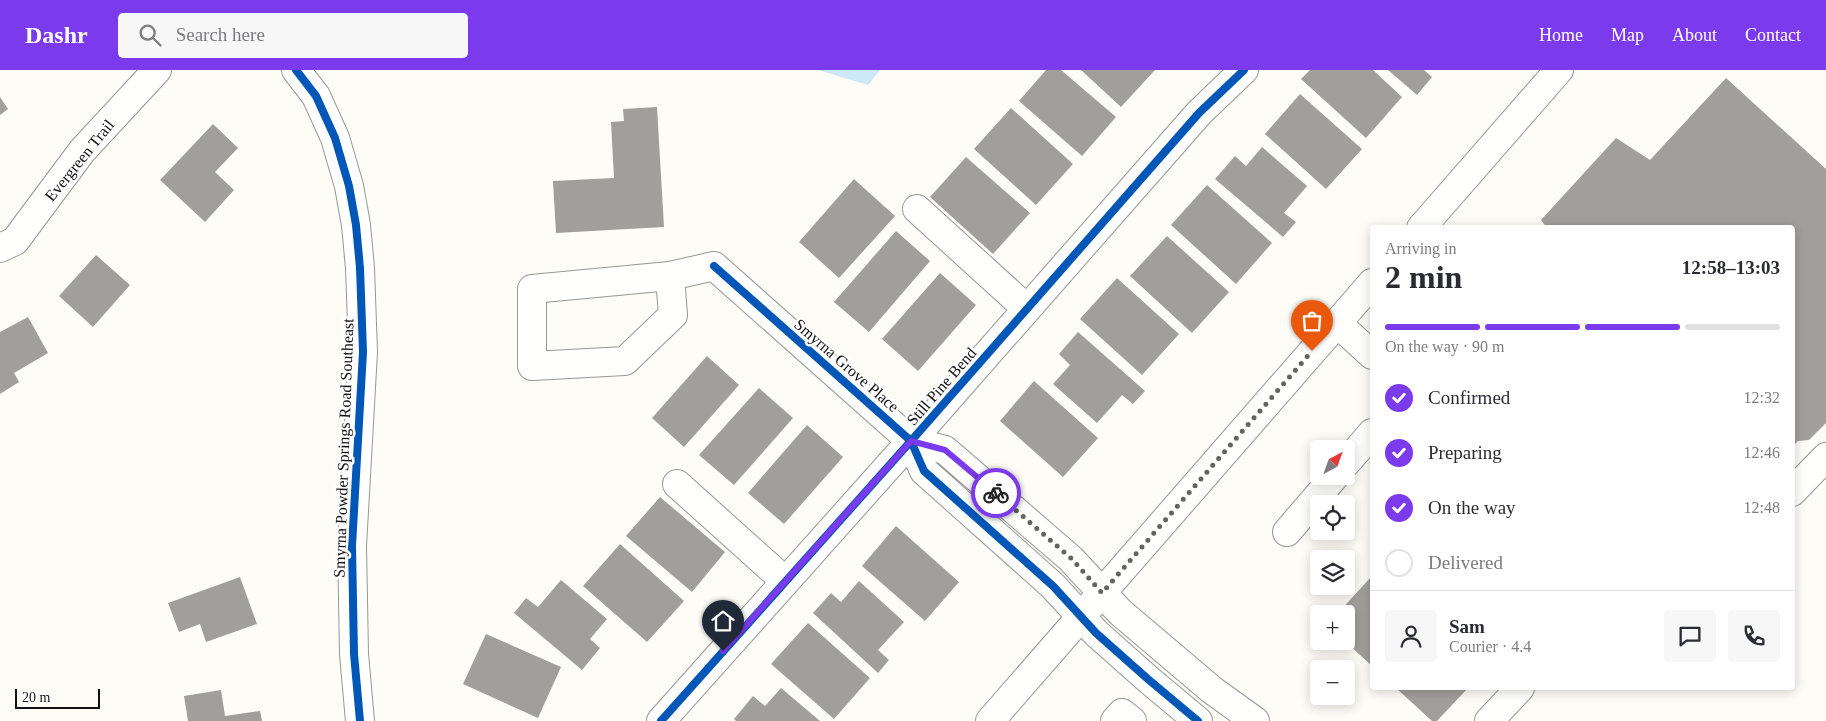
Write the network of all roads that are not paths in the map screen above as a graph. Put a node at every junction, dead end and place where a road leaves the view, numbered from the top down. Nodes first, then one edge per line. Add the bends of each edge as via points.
1 (158, 70) edge
2 (296, 70) edge
3 (1244, 70) edge
4 (1558, 70) edge
5 (917, 209) dead end
6 (1424, 225) edge
7 (0, 248) edge
8 (670, 276) junction
9 (1370, 285) edge
10 (1027, 309) junction
11 (1337, 323) junction
12 (1370, 353) edge
13 (1370, 435) edge
14 (911, 441) junction
15 (1355, 453) edge
16 (1826, 457) edge
17 (677, 484) dead end
18 (1327, 485) edge
19 (1795, 489) edge
20 (1007, 503) junction
21 (986, 527) junction
22 (1287, 532) dead end
23 (785, 581) junction
24 (1102, 593) junction
25 (1082, 616) junction
26 (1518, 690) edge
27 (1002, 717) edge
28 (360, 721) edge
29 (661, 721) edge
30 (1115, 721) edge
31 (1132, 721) edge
32 (1198, 721) edge
33 (1255, 721) edge
34 (1489, 721) edge

1 - 7 street, Evergreen Trail via 82,151 15,241
2 - 28 street, Smyrna Powder Springs Road Southeast via 316,96 335,138 356,225 363,352 352,546 354,654
3 - 10 street, Still Pine Bend via 1199,112
4 - 6 street
5 - 10 street
8 - 8 street via 532,289 532,366 625,361 672,315
8 - 14 street, Smyrna Grove Place via 714,266
9 - 11 street
10 - 14 street, Still Pine Bend
11 - 12 street
11 - 24 street
13 - 15 street
14 - 20 street, Smyrna Grove Place via 945,450
14 - 21 street, Smyrna Grove Place via 924,471
14 - 23 street, Still Pine Bend
16 - 19 street
17 - 23 street
18 - 22 street
20 - 21 street
20 - 24 street, Smyrna Grove Place via 1072,559
21 - 25 street, Smyrna Grove Place
23 - 29 street, Still Pine Bend
24 - 25 street
24 - 33 street, Smyrna Grove Place via 1212,690
25 - 27 street
25 - 32 street, Smyrna Grove Place via 1096,633
26 - 34 street
30 - 31 street via 1122,713

